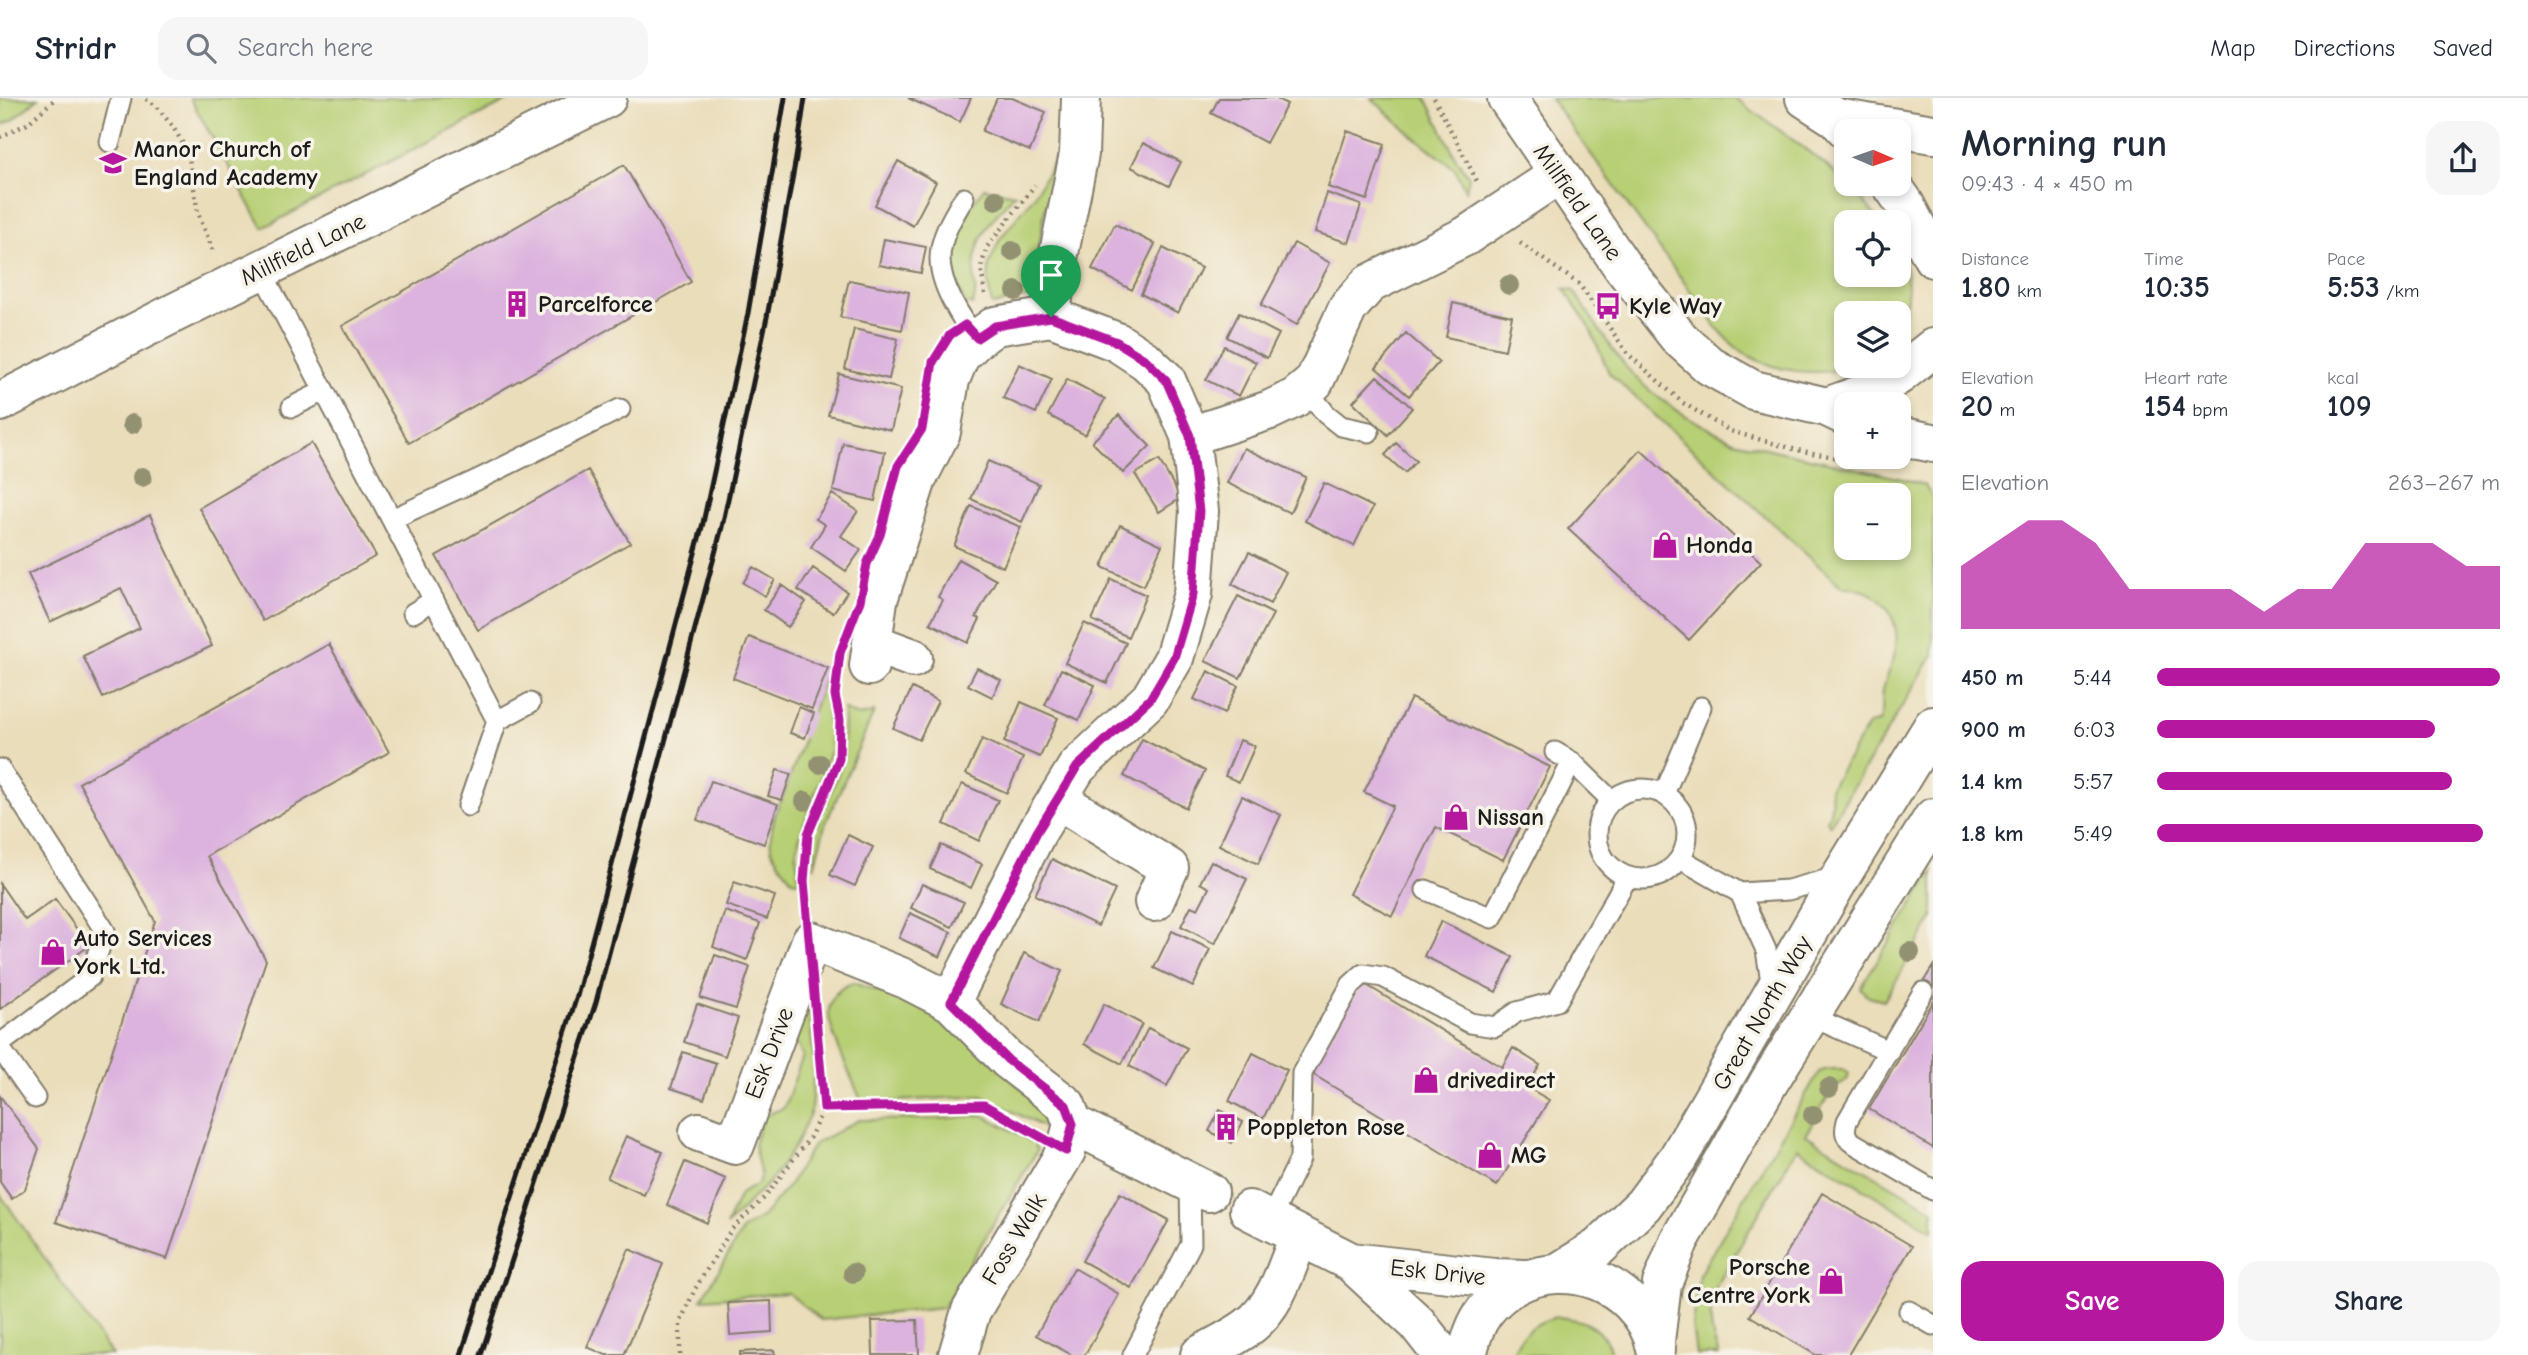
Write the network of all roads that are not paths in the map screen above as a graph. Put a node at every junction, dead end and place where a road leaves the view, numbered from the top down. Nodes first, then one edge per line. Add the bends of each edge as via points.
1 (121, 98) edge
2 (607, 98) edge
3 (1081, 98) edge
4 (1507, 98) edge
5 (1830, 116) edge
6 (1933, 134) edge
7 (110, 142) dead end
8 (1559, 175) junction
9 (1899, 196) edge
10 (964, 198) dead end
11 (1933, 258) edge
12 (246, 277) junction
13 (1051, 317) junction
14 (971, 332) junction
15 (1933, 348) edge
16 (1306, 389) junction
17 (324, 391) junction
18 (1872, 392) edge
19 (2, 396) edge
20 (292, 407) dead end
21 (620, 409) dead end
22 (1834, 411) edge
23 (1369, 432) dead end
24 (1190, 436) junction
25 (1911, 438) edge
26 (1933, 443) edge
27 (392, 519) junction
28 (434, 600) junction
29 (413, 613) dead end
30 (913, 658) dead end
31 (530, 703) dead end
32 (1701, 707) dead end
33 (497, 721) junction
34 (1933, 726) edge
35 (0, 769) edge
36 (1664, 794) junction
37 (1057, 799) junction
38 (1611, 800) junction
39 (468, 806) dead end
40 (1933, 818) edge
41 (1681, 859) junction
42 (1841, 876) junction
43 (1627, 878) junction
44 (1426, 890) dead end
45 (1740, 893) junction
46 (1154, 902) dead end
47 (1923, 992) dead end
48 (1773, 994) junction
49 (951, 1002) junction
50 (1810, 1016) junction
51 (0, 1046) edge
52 (1889, 1051) junction
53 (36, 1098) dead end
54 (699, 1132) dead end
55 (1070, 1137) junction
56 (1199, 1187) joint
57 (1933, 1189) edge
58 (1273, 1222) junction
59 (1351, 1262) junction
60 (1543, 1276) junction
61 (1909, 1311) dead end
62 (1933, 1325) edge
63 (1656, 1348) edge
64 (958, 1355) edge
65 (1133, 1355) edge
66 (1200, 1355) edge
67 (1442, 1355) edge
68 (1467, 1355) edge

1 - 7 lane
2 - 12 main road, Millfield Lane
3 - 13 main road via 1079,154 1058,255
4 - 8 main road, Millfield Lane
5 - 6 main road
8 - 16 main road via 1466,236 1368,284 1348,308 1314,382
8 - 22 main road, Millfield Lane via 1679,338 1710,366 1754,390
9 - 11 main road
10 - 14 lane via 948,225 940,259 948,292
12 - 17 lane
12 - 19 main road, Millfield Lane
13 - 14 main road
13 - 24 main road via 1117,342 1146,360 1166,380
14 - 30 main road via 950,380 941,432 917,479 860,661
15 - 18 main road, Millfield Lane
16 - 23 lane via 1341,426
16 - 24 main road via 1270,410
17 - 20 lane
17 - 27 lane
21 - 27 lane
24 - 37 main road via 1199,511 1193,594 1174,658 1150,699 1077,767
25 - 26 main road
27 - 28 lane
28 - 29 lane
28 - 33 lane
31 - 33 lane
32 - 36 lane
33 - 39 lane
34 - 42 main road, Great North Way
35 - 51 lane via 105,931 90,977
36 - 38 lane via 1635,789
36 - 41 lane via 1686,819 1688,835
37 - 46 main road via 1169,868
37 - 49 main road
38 - 43 lane via 1597,828 1598,846 1604,861
38 - 44 lane via 1564,757 1492,918
40 - 50 main road, Great North Way
41 - 43 lane via 1658,877
41 - 45 lane
42 - 45 lane via 1788,890
42 - 48 main road, Great North Way
43 - 58 lane via 1558,1001 1517,1012 1495,1027 1470,1023 1382,977 1363,974 1351,985 1302,1073 1300,1159
45 - 48 lane via 1766,950
47 - 52 lane via 1911,1027
48 - 60 main road, Great North Way via 1678,1158 1643,1205 1599,1247
49 - 54 main road, Esk Drive via 811,941 735,1145
49 - 55 main road via 1008,1060 1066,1105
50 - 52 lane
50 - 63 main road, Great North Way via 1679,1241 1662,1284
51 - 53 lane
52 - 57 lane via 1847,1121 1846,1136
55 - 56 main road
55 - 64 main road, Foss Walk via 971,1311
56 - 65 lane via 1191,1244
58 - 59 main road, Esk Drive
58 - 66 main road via 1279,1286 1250,1326
59 - 60 main road, Esk Drive via 1494,1278
59 - 67 main road, Esk Drive via 1418,1323
60 - 63 main road, Esk Drive via 1590,1277 1619,1291 1640,1313
60 - 68 main road, Great North Way via 1503,1292 1484,1311
61 - 62 lane

